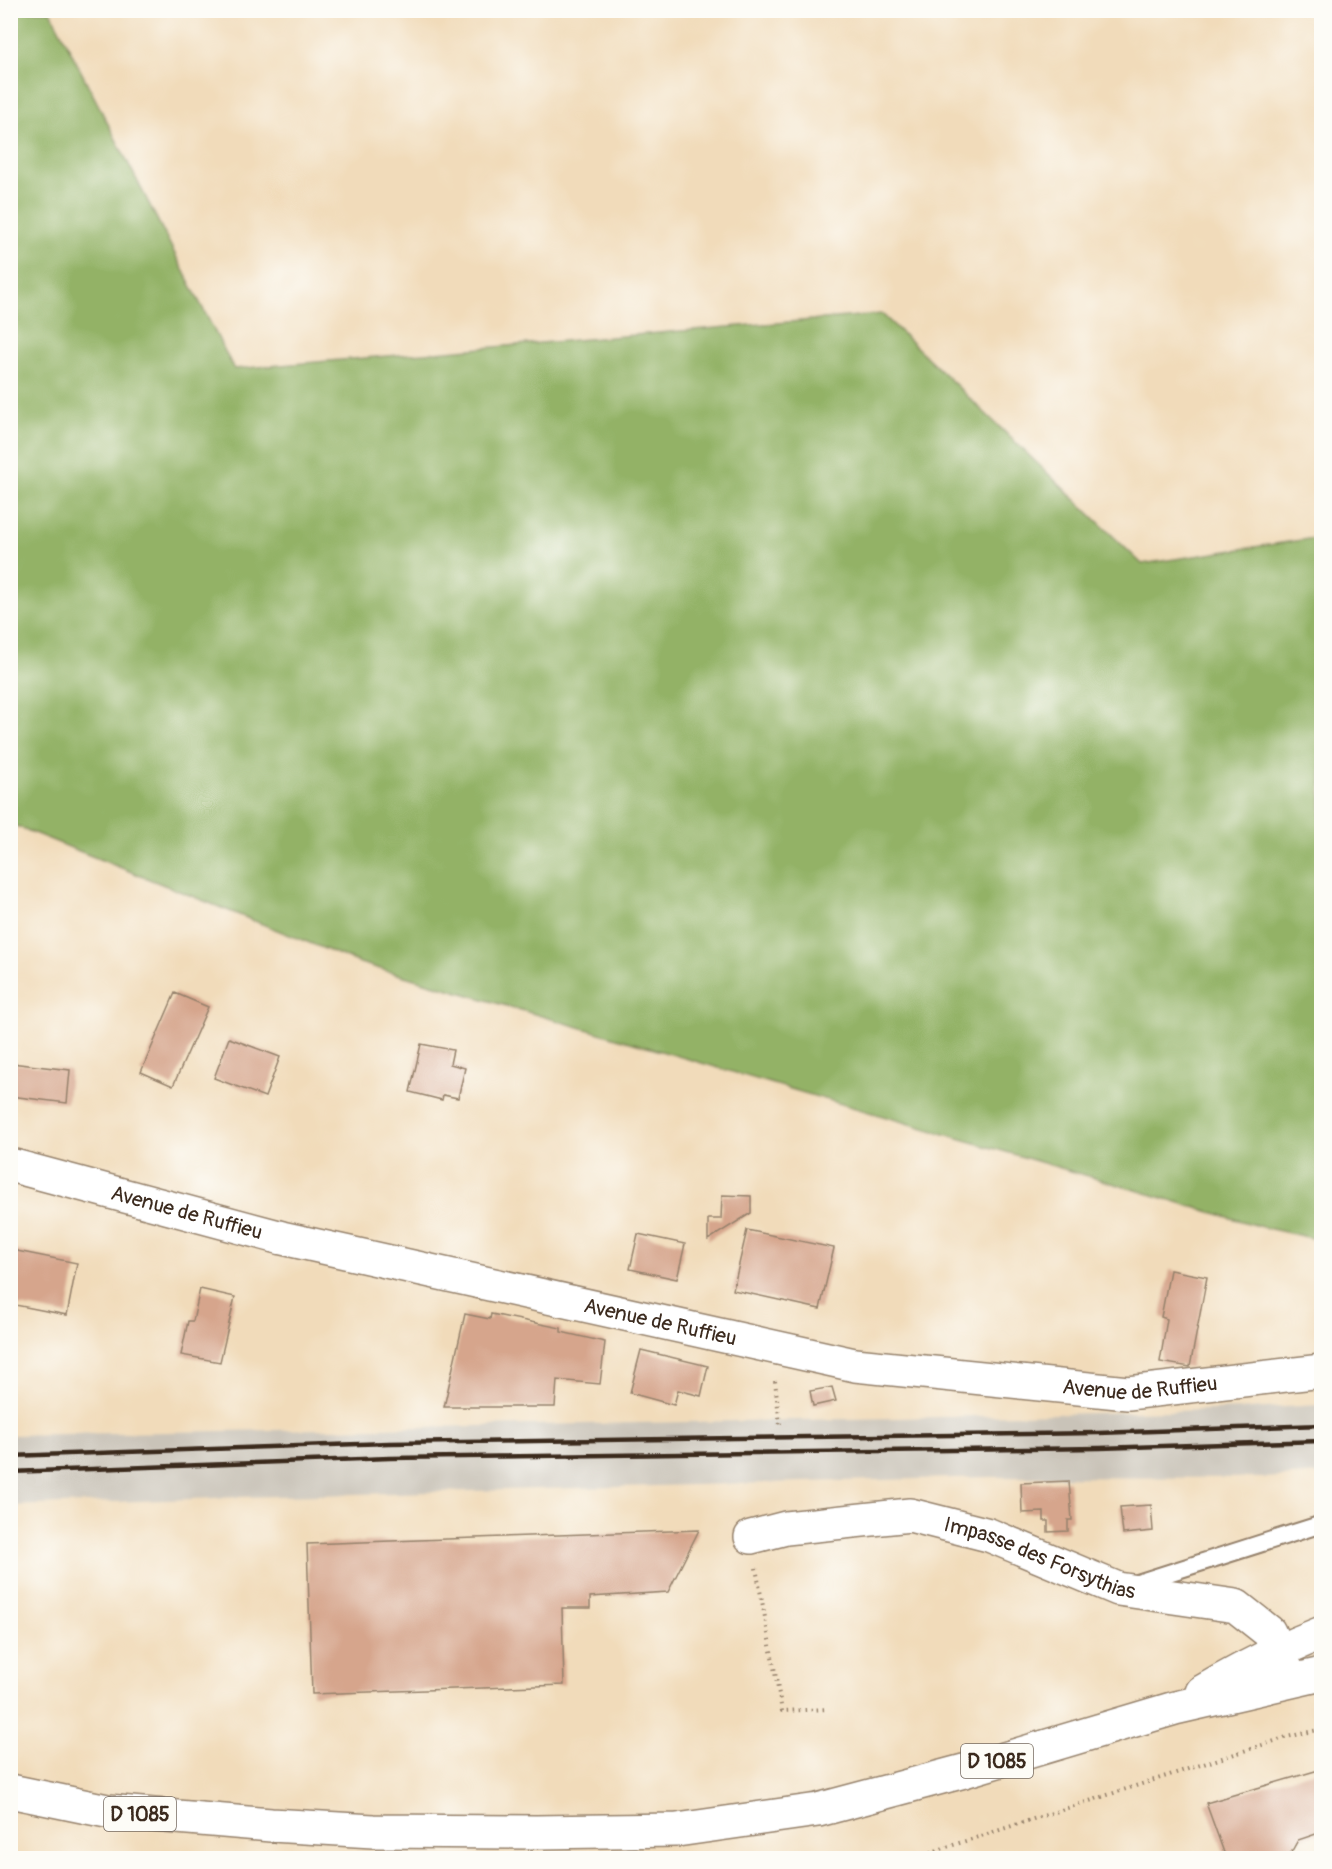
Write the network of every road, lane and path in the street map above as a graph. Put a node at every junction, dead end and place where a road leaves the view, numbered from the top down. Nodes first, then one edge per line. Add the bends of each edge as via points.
1 (10, 1165) edge
2 (1322, 1371) edge
3 (1322, 1524) edge
4 (751, 1538) joint
5 (1118, 1589) junction
6 (1322, 1633) edge
7 (1278, 1650) junction
8 (1307, 1677) edge
9 (1175, 1708) junction
10 (827, 1709) dead end
11 (1322, 1729) edge
12 (10, 1791) edge
13 (913, 1858) edge

1 - 2 street, Avenue de Ruffieu via 282,1238 855,1365 1128,1393
3 - 5 lane
4 - 5 street, Impasse des Forsythias via 786,1528 910,1515 988,1535
4 - 10 path via 782,1711
5 - 7 street, Impasse des Forsythias via 1236,1606 1269,1632
6 - 7 street, D 1085
7 - 8 street, Impasse des Forsythias
7 - 9 street, D 1085
8 - 9 street, D 1085
9 - 12 street, D 1085 via 818,1810 677,1830 373,1832 107,1811
11 - 13 path

